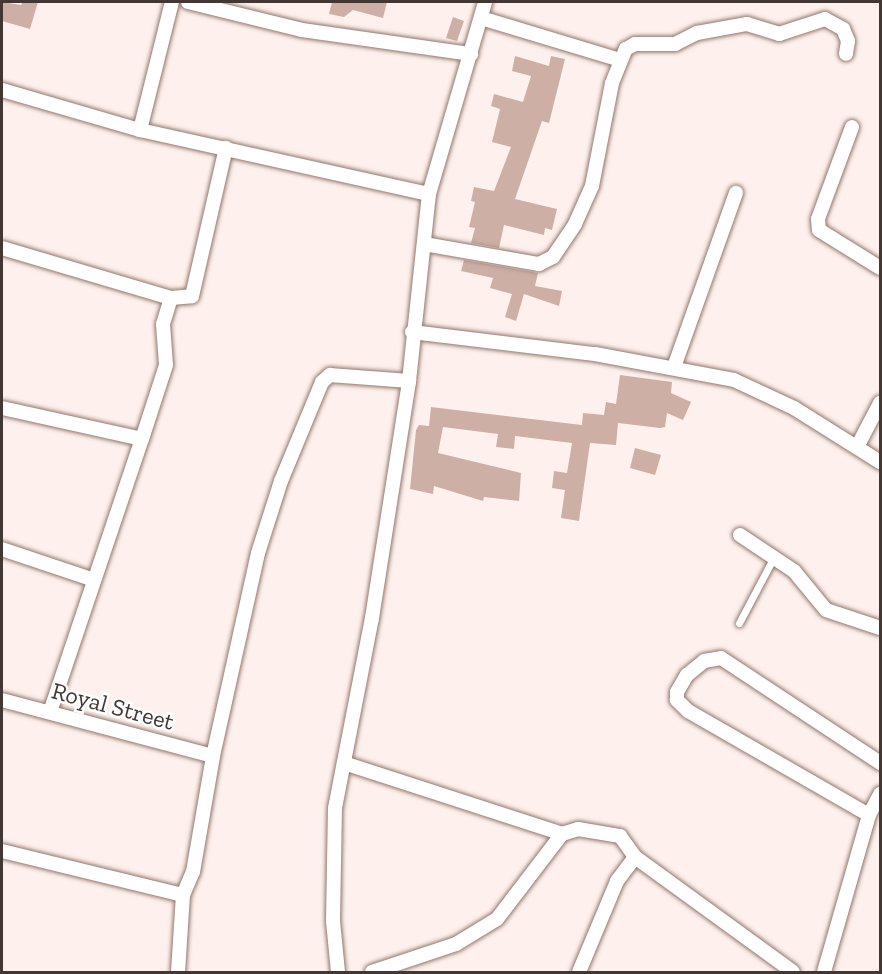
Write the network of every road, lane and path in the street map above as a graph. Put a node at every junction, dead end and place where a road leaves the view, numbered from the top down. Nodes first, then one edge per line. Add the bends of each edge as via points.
1 (172, 2) edge
2 (188, 2) edge
3 (485, 2) edge
4 (481, 18) junction
5 (471, 54) junction
6 (846, 54) dead end
7 (620, 60) junction
8 (2, 90) edge
9 (852, 127) dead end
10 (140, 130) junction
11 (226, 147) junction
12 (736, 193) dead end
13 (429, 194) junction
14 (424, 244) junction
15 (2, 248) edge
16 (880, 267) edge
17 (171, 298) junction
18 (412, 332) junction
19 (674, 366) junction
20 (409, 381) junction
21 (880, 403) edge
22 (2, 408) edge
23 (142, 439) junction
24 (857, 447) junction
25 (880, 462) edge
26 (740, 535) dead end
27 (2, 549) edge
28 (774, 557) junction
29 (94, 580) junction
30 (740, 623) dead end
31 (880, 628) edge
32 (2, 700) edge
33 (50, 712) junction
34 (213, 756) junction
35 (344, 763) junction
36 (880, 763) edge
37 (880, 794) edge
38 (869, 815) junction
39 (562, 834) junction
40 (2, 851) edge
41 (635, 857) junction
42 (183, 895) junction
43 (178, 972) edge
44 (338, 972) edge
45 (372, 972) edge
46 (579, 972) edge
47 (793, 972) edge
48 (824, 972) edge

1 - 10 street
2 - 5 street via 302,30
3 - 4 street
4 - 5 street
4 - 7 street
5 - 13 street
6 - 7 street via 848,41 843,29 825,19 779,34 747,24 697,33 675,44 635,44
7 - 14 street via 592,186 552,257 540,264
8 - 10 street
9 - 16 street via 818,219 819,230
10 - 11 street
11 - 13 street
11 - 17 street via 195,290 184,300
12 - 19 street
13 - 14 street
14 - 18 street
15 - 17 street
17 - 23 street via 163,324 166,365
18 - 19 street
18 - 20 street
19 - 24 street via 734,380 794,408
20 - 34 street via 330,375 322,382 280,481 258,553
20 - 35 street via 372,618
21 - 24 street
22 - 23 street
23 - 29 street
24 - 25 street
26 - 28 street
27 - 29 street
28 - 30 lane
28 - 31 street via 794,571 826,609
29 - 33 street
32 - 33 street, Royal Street
33 - 34 street, Royal Street
34 - 42 street via 193,872
35 - 39 street
35 - 44 street via 335,820 333,921
36 - 38 street via 721,658 704,661 677,692 677,700 688,711
37 - 38 street
38 - 48 street
39 - 41 street via 586,829 620,836
39 - 45 street via 497,919 456,944
40 - 42 street
41 - 46 street via 617,881
41 - 47 street
42 - 43 street

